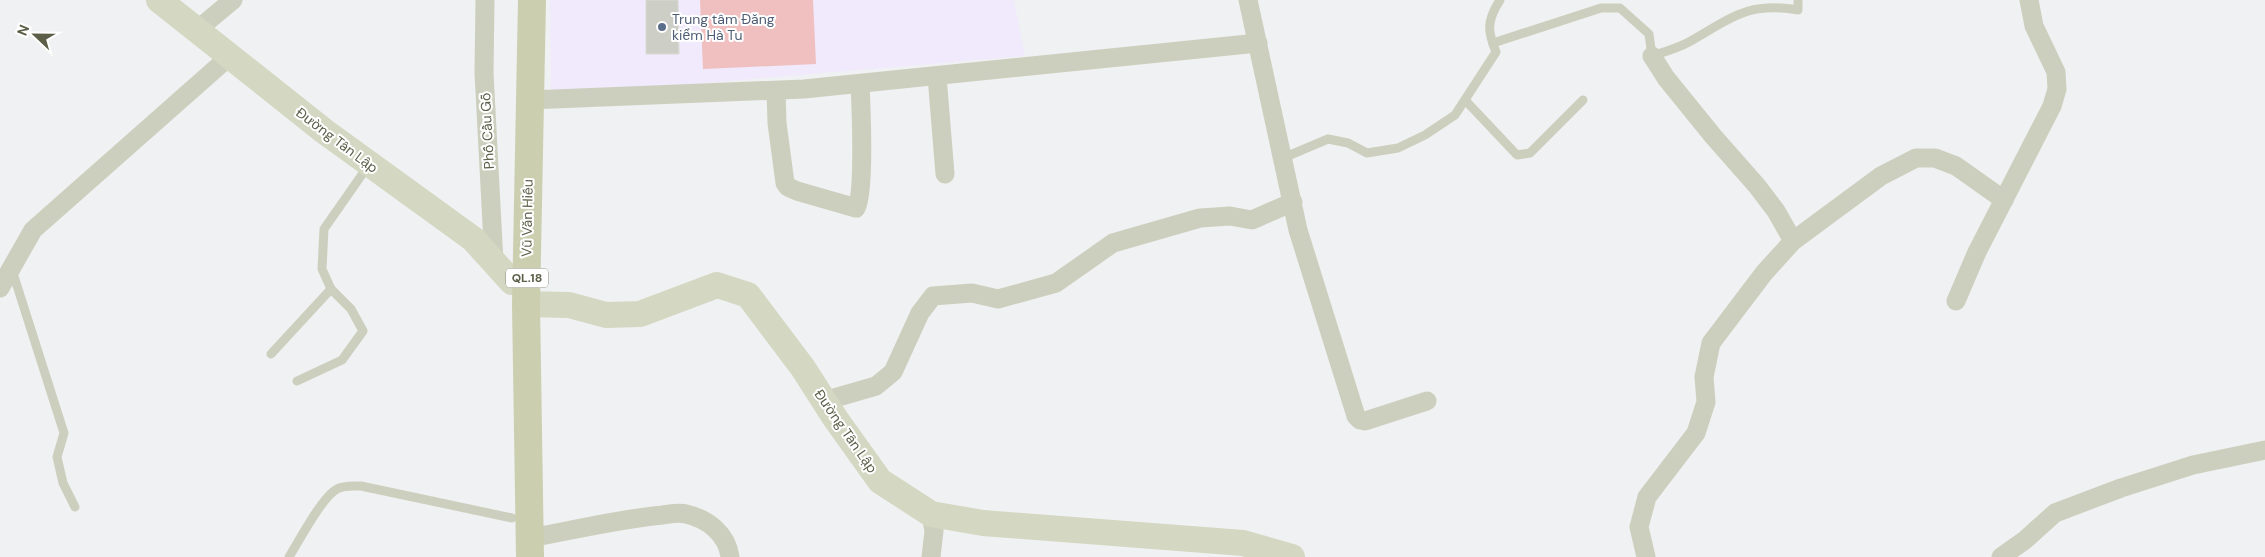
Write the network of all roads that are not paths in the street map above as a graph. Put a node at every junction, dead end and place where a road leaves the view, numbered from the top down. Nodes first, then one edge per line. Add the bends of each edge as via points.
1 (160, 0) edge
2 (233, 0) edge
3 (485, 0) edge
4 (514, 0) edge
5 (532, 0) edge
6 (1248, 0) edge
7 (1500, 0) edge
8 (1798, 0) edge
9 (2029, 0) edge
10 (197, 30) junction
11 (1258, 44) junction
12 (1493, 44) junction
13 (230, 56) junction
14 (1652, 56) junction
15 (937, 76) junction
16 (860, 84) junction
17 (776, 91) junction
18 (529, 100) junction
19 (1465, 100) junction
20 (1583, 100) dead end
21 (1282, 158) junction
22 (369, 164) junction
23 (945, 174) dead end
24 (2004, 200) junction
25 (1293, 202) junction
26 (1793, 241) junction
27 (494, 262) junction
28 (12, 270) junction
29 (0, 288) edge
30 (331, 289) junction
31 (519, 293) junction
32 (1956, 301) dead end
33 (271, 354) dead end
34 (297, 381) dead end
35 (824, 401) junction
36 (1427, 401) dead end
37 (2265, 450) edge
38 (75, 507) dead end
39 (931, 514) junction
40 (512, 518) junction
41 (524, 551) edge
42 (289, 557) edge
43 (730, 557) edge
44 (931, 557) edge
45 (1292, 557) edge
46 (1646, 557) edge
47 (2001, 557) edge

1 - 10 street, Đường Tân Lập
2 - 10 street
3 - 27 street, Phố Cầu Gỗ via 484,73
4 - 31 main road, Vũ Văn Hiếu / QL.18
5 - 18 main road, Vũ Văn Hiếu / QL.18
6 - 11 street
7 - 12 lane via 1491,14 1489,34
8 - 14 lane via 1798,10 1753,8 1724,20 1687,43
9 - 24 street via 2034,26 2056,72 2057,89 2052,106
10 - 13 street, Đường Tân Lập
11 - 15 street
11 - 21 street
12 - 14 lane via 1601,8 1620,8 1650,34
12 - 19 lane via 1496,52
13 - 22 street, Đường Tân Lập
13 - 28 street via 32,230
14 - 26 street via 1666,78 1757,186
15 - 16 street
15 - 23 street
16 - 17 street
16 - 17 street via 862,138 856,208 788,187 777,123
17 - 18 street
18 - 31 main road, Vũ Văn Hiếu / QL.18
19 - 20 lane via 1517,155 1530,153
19 - 21 lane via 1455,115 1398,148 1368,153 1348,143 1328,139
21 - 25 street
22 - 27 street, Đường Tân Lập via 473,239
22 - 30 lane via 324,230 322,269
24 - 26 street via 1956,166 1935,158 1916,158 1881,176
24 - 32 street
25 - 35 street via 1252,220 1230,216 1200,218 1113,243 1056,283 998,299 972,293 933,296 920,313 893,372 876,386
25 - 36 street via 1308,266 1356,416 1366,421
26 - 46 street via 1764,273 1711,343 1704,377 1706,402 1696,433 1647,497 1639,527
27 - 31 street, Đường Tân Lập
28 - 29 street
28 - 38 lane via 64,433 57,457 63,483
30 - 33 lane
30 - 34 lane via 351,309 363,331 342,360
31 - 35 street, Đường Tân Lập via 606,315 640,314 717,286 748,295
31 - 40 main road, Vũ Văn Hiếu / QL.18
31 - 41 main road, Vũ Văn Hiếu / QL.18
35 - 39 street, Đường Tân Lập via 880,480
37 - 47 street via 2193,465 2055,513
39 - 44 street via 934,531
39 - 45 street, Đường Tân Lập via 983,523 1243,543
40 - 41 main road, Vũ Văn Hiếu / QL.18
40 - 42 lane via 349,485 337,489 326,499
41 - 43 street via 650,516 684,513 717,529

